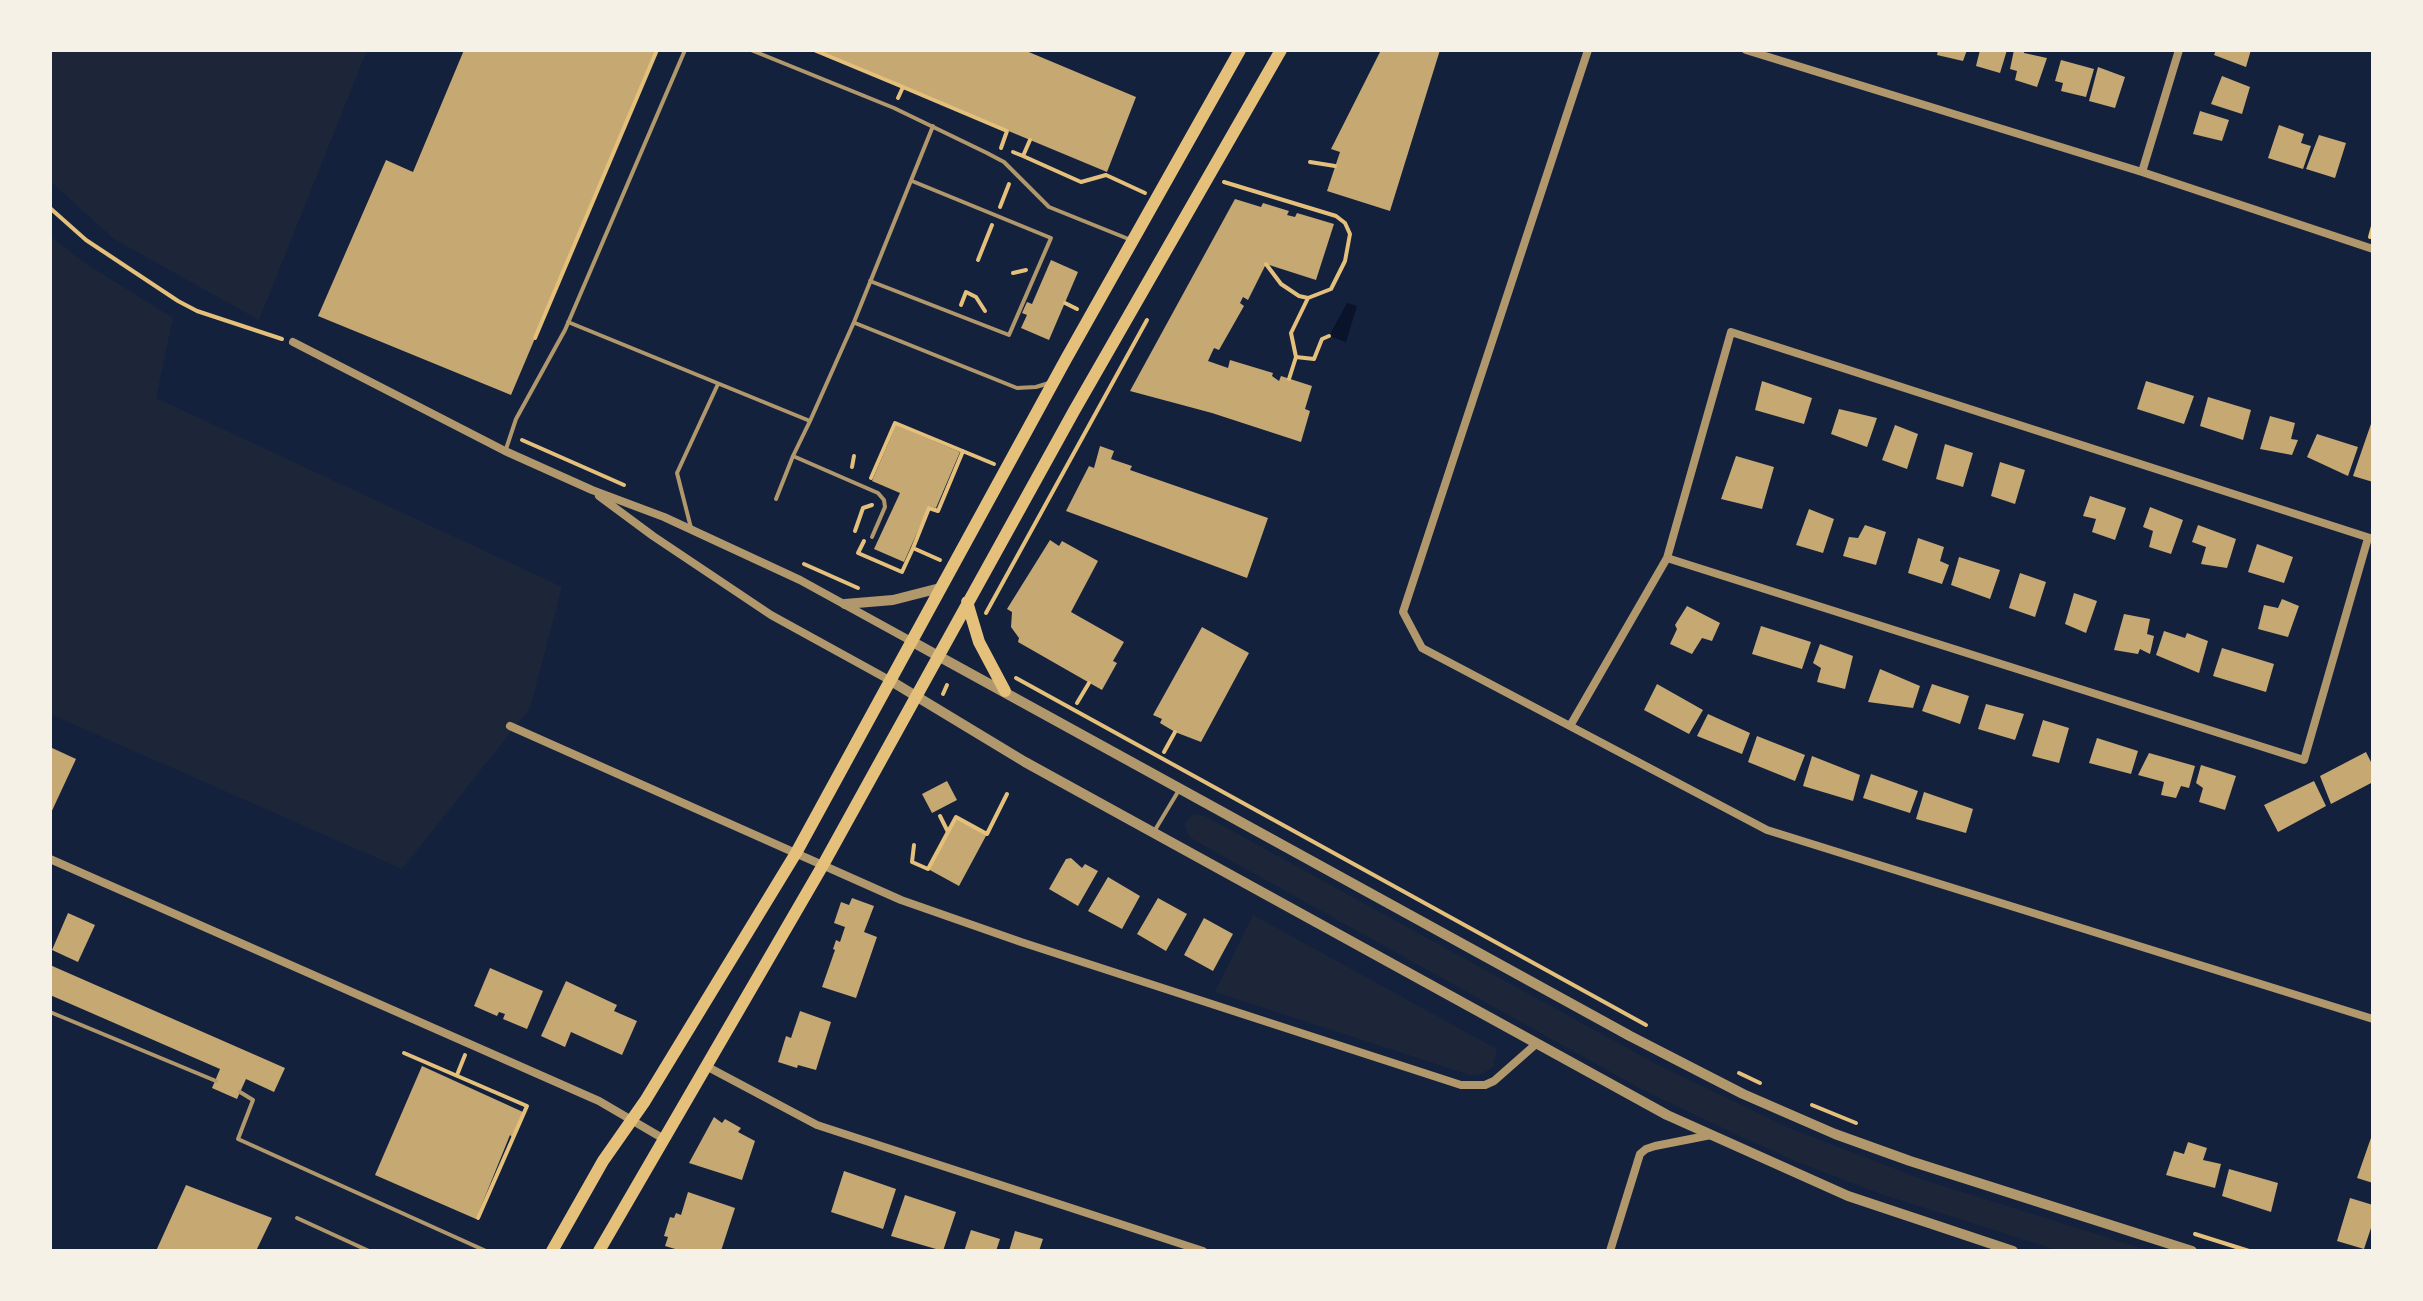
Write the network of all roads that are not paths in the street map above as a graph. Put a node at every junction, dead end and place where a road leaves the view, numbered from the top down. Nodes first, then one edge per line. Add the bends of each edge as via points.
1 (685, 50) edge
2 (751, 50) edge
3 (1240, 50) edge
4 (1281, 50) edge
5 (1588, 50) edge
6 (1746, 50) edge
7 (2179, 50) edge
8 (933, 126) junction
9 (2142, 172) junction
10 (912, 181) junction
11 (1133, 241) junction
12 (2373, 249) edge
13 (870, 281) junction
14 (568, 322) junction
15 (854, 322) junction
16 (293, 342) road end
17 (1055, 380) junction
18 (718, 383) junction
19 (810, 421) junction
20 (505, 451) junction
21 (793, 456) junction
22 (592, 490) junction
23 (776, 499) dead end
24 (692, 530) junction
25 (869, 536) road end
26 (2370, 539) edge
27 (1667, 558) junction
28 (940, 588) junction
29 (967, 602) junction
30 (845, 604) junction
31 (911, 641) junction
32 (938, 656) junction
33 (891, 681) junction
34 (1005, 691) junction
35 (915, 697) junction
36 (510, 726) dead end
37 (1570, 726) junction
38 (1180, 788) junction
39 (1154, 832) junction
40 (796, 853) junction
41 (50, 859) edge
42 (823, 865) junction
43 (50, 1012) edge
44 (2373, 1019) edge
45 (1536, 1044) junction
46 (706, 1066) junction
47 (216, 1081) dead end
48 (240, 1092) dead end
49 (632, 1121) junction
50 (1711, 1135) junction
51 (664, 1139) junction
52 (297, 1218) dead end
53 (369, 1251) edge
54 (486, 1251) edge
55 (552, 1251) edge
56 (599, 1251) edge
57 (1203, 1251) edge
58 (1610, 1251) edge
59 (2013, 1251) edge
60 (2192, 1251) edge

1 - 14 lane
2 - 8 lane
3 - 11 main road
4 - 29 main road
5 - 37 street via 1403,612 1422,648
6 - 9 street
7 - 9 street
8 - 10 lane
8 - 11 lane via 1004,162 1057,212
9 - 12 street
10 - 13 lane
10 - 13 lane via 1051,238 1009,335
11 - 17 main road
13 - 15 lane
14 - 18 lane
14 - 20 lane via 516,419
15 - 17 lane via 1017,388
15 - 19 lane
16 - 20 street
17 - 28 main road
18 - 19 lane
18 - 24 lane via 677,473
19 - 21 lane
20 - 22 street
21 - 23 lane
21 - 25 lane via 878,493 885,507
22 - 24 street
22 - 33 street via 771,615
24 - 30 street
26 - 27 street via 2304,760
26 - 27 street via 1731,332
27 - 37 street
28 - 30 street via 893,600
28 - 31 main road
29 - 32 main road
29 - 34 main road via 979,642
30 - 31 street
31 - 32 street
31 - 33 main road
32 - 34 street
32 - 35 main road
33 - 35 street
33 - 40 main road
34 - 38 street
35 - 39 street
35 - 42 main road
36 - 40 street
37 - 44 street via 1767,830
38 - 39 lane
38 - 60 street via 1630,1036 1773,1108 1910,1161
39 - 45 street
40 - 42 street
40 - 49 main road
41 - 49 street via 599,1101
42 - 45 street via 901,900 1021,942 1461,1085 1494,1081
42 - 46 main road
43 - 47 lane
45 - 50 street
46 - 51 main road
46 - 57 street via 817,1125
48 - 54 lane via 253,1100 238,1139
49 - 51 street
49 - 55 main road
50 - 58 street via 1640,1154
50 - 59 street via 1848,1196
51 - 56 main road
52 - 53 lane

